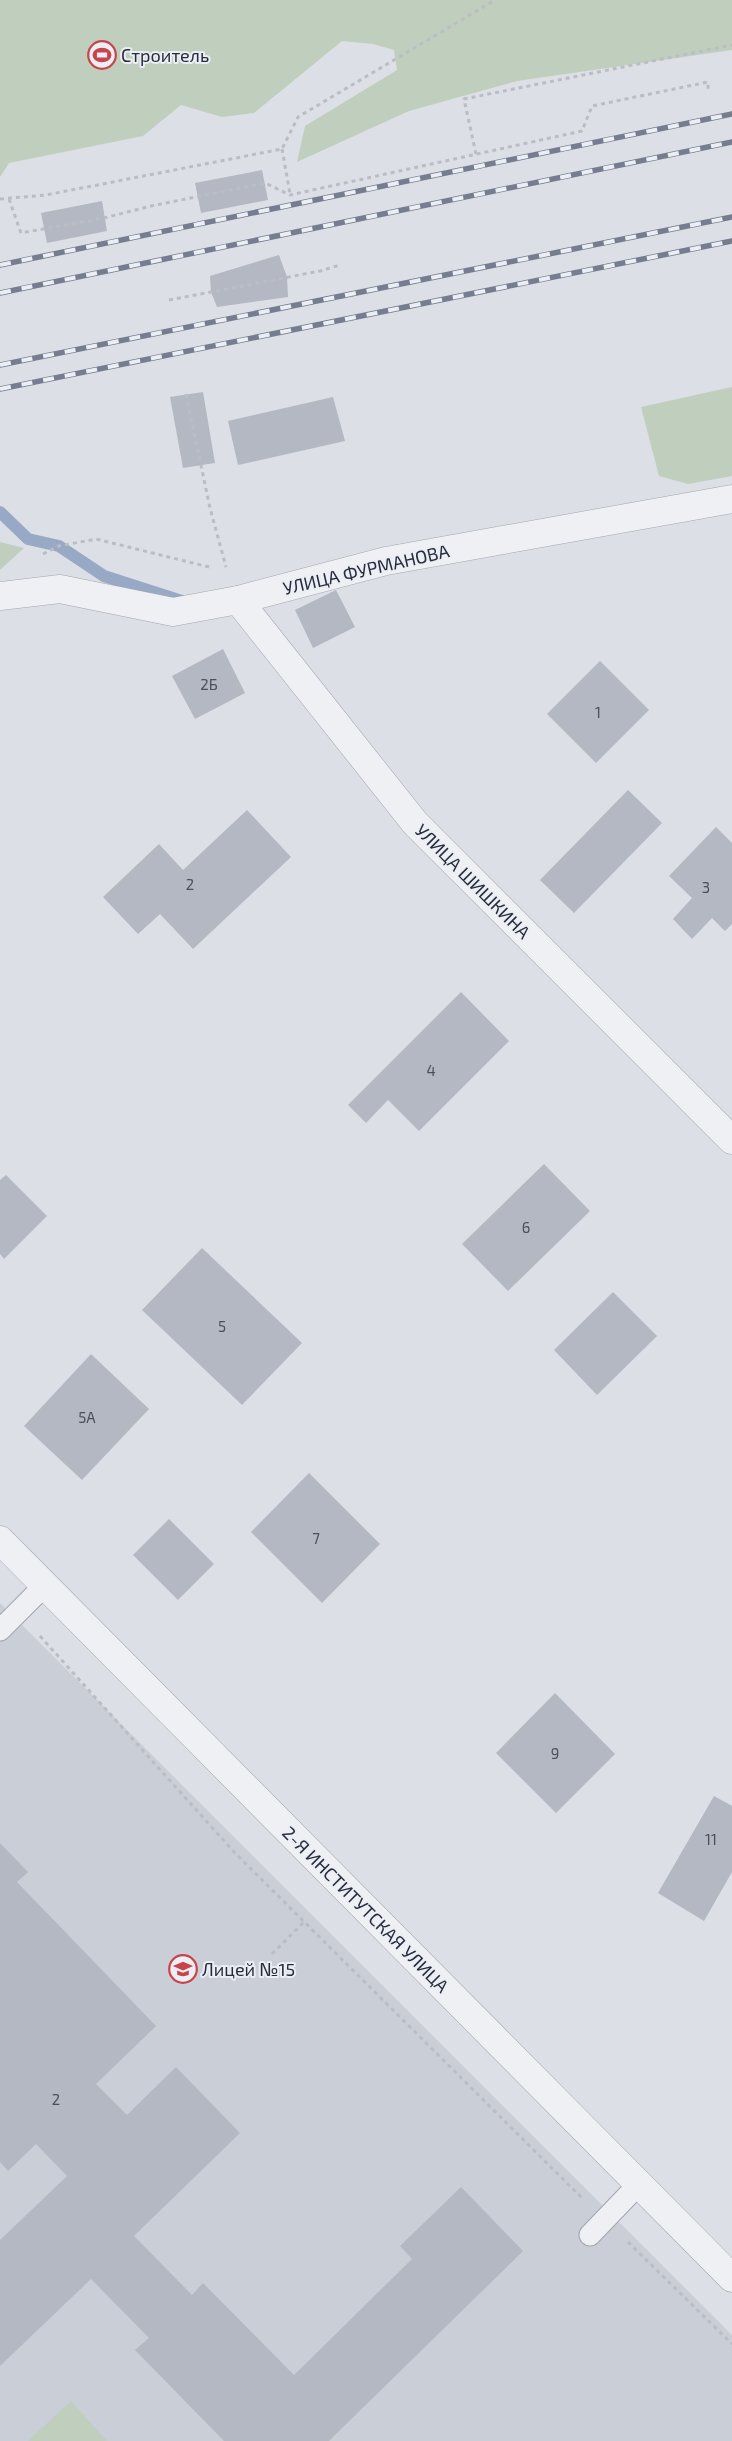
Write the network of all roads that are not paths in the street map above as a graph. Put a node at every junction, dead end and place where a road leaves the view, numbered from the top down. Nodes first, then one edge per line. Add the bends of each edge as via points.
1 (732, 499) edge
2 (0, 596) edge
3 (238, 600) junction
4 (732, 1140) edge
5 (0, 1540) edge
6 (45, 1585) junction
7 (0, 1630) edge
8 (639, 2184) junction
9 (590, 2235) dead end
10 (732, 2278) edge

1 - 3 street, УЛИЦА ФУРМАНОВА via 386,561
2 - 3 street, УЛИЦА ФУРМАНОВА via 60,589 173,612
3 - 4 street, УЛИЦА ШИШКИНА via 415,822
5 - 6 street, 2-Я ИНСТИТУТСКАЯ УЛИЦА
6 - 7 lane
6 - 8 street, 2-Я ИНСТИТУТСКАЯ УЛИЦА
8 - 9 lane
8 - 10 street, 2-Я ИНСТИТУТСКАЯ УЛИЦА

